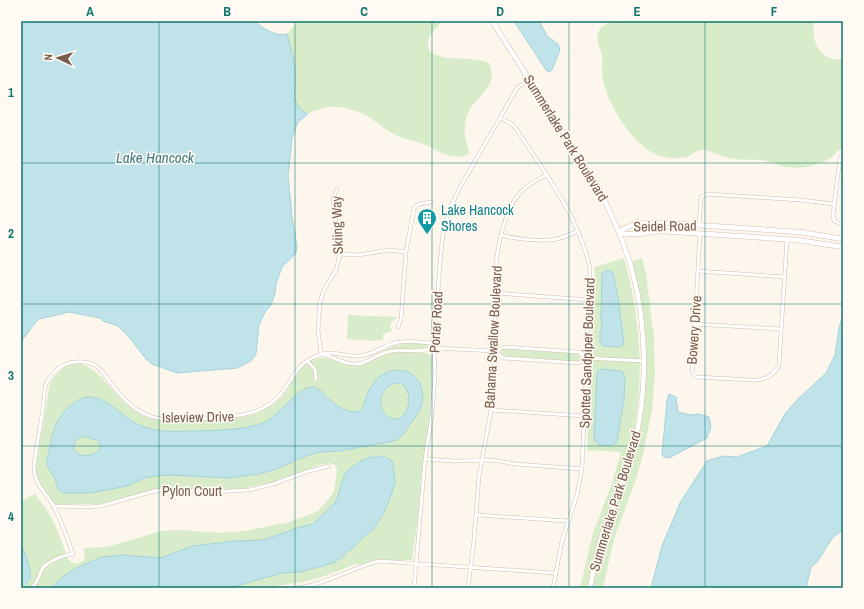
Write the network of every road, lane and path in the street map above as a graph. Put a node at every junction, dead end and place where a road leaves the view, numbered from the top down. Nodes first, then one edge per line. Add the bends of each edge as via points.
1 (492, 21) edge
2 (530, 79) junction
3 (500, 118) junction
4 (843, 156) edge
5 (546, 175) junction
6 (337, 189) dead end
7 (431, 202) dead end
8 (834, 204) junction
9 (843, 225) edge
10 (699, 226) junction
11 (578, 231) junction
12 (619, 232) junction
13 (700, 233) junction
14 (500, 235) junction
15 (787, 239) junction
16 (843, 239) edge
17 (843, 246) edge
18 (406, 252) junction
19 (340, 254) junction
20 (698, 271) junction
21 (785, 277) junction
22 (496, 293) junction
23 (590, 300) junction
24 (694, 324) junction
25 (398, 327) dead end
26 (781, 329) junction
27 (434, 348) junction
28 (380, 349) junction
29 (495, 351) junction
30 (321, 354) junction
31 (382, 354) junction
32 (587, 358) junction
33 (307, 361) junction
34 (644, 361) junction
35 (316, 380) dead end
36 (491, 410) junction
37 (585, 416) junction
38 (425, 459) junction
39 (482, 460) junction
40 (329, 466) dead end
41 (582, 469) junction
42 (53, 506) junction
43 (476, 515) junction
44 (568, 521) junction
45 (415, 563) junction
46 (471, 567) junction
47 (556, 574) junction
48 (31, 588) edge
49 (296, 588) edge
50 (414, 588) edge
51 (468, 588) edge
52 (553, 588) edge
53 (590, 588) edge

1 - 2 main road, Summerlake Park Boulevard
2 - 3 street, Porter Road via 517,88
2 - 12 main road, Summerlake Park Boulevard via 599,189
3 - 5 street, Spotted Sandpiper Boulevard via 518,130
3 - 27 street, Porter Road via 448,213 441,244
4 - 8 street via 840,158
5 - 11 street, Spotted Sandpiper Boulevard via 568,209
5 - 14 street, Bahama Swallow Boulevard via 520,193
6 - 19 street, Skiing Way via 333,198
7 - 18 street via 419,204 414,208
8 - 9 street via 833,219 837,224
8 - 10 street via 706,194 701,200
10 - 12 main road, Seidel Road via 651,223 624,227
10 - 16 main road, Seidel Road via 806,233
11 - 14 street via 565,237 547,240
11 - 23 street, Spotted Sandpiper Boulevard via 590,269
12 - 13 main road, Seidel Road via 627,235 661,231
12 - 34 main road, Summerlake Park Boulevard via 632,270 639,306
13 - 15 main road, Seidel Road
13 - 20 street, Bowery Drive
14 - 22 street, Bahama Swallow Boulevard
15 - 17 main road, Seidel Road
15 - 21 street, Bowery Drive
18 - 19 street via 390,250 358,255
18 - 25 street via 401,320
19 - 30 street, Skiing Way via 336,270 320,301 318,331
20 - 21 street
20 - 24 street, Bowery Drive
21 - 26 street, Bowery Drive
22 - 23 street
22 - 29 street, Bahama Swallow Boulevard
23 - 32 street, Spotted Sandpiper Boulevard
24 - 26 street
24 - 26 street, Bowery Drive via 691,370 693,375 759,381 772,375 777,368
27 - 28 street, Isleview Drive via 430,343 409,342 392,344
27 - 29 street
27 - 31 street via 427,351 403,350
27 - 38 street, Porter Road via 432,415
28 - 30 street, Isleview Drive via 359,356 334,352
28 - 31 street
29 - 32 street via 504,347 579,352
29 - 32 street via 503,358 578,363
29 - 36 street, Bahama Swallow Boulevard
30 - 31 street via 347,363 360,364
30 - 33 street, Isleview Drive
32 - 34 street
32 - 37 street, Spotted Sandpiper Boulevard
33 - 35 street via 315,368
33 - 42 street, Isleview Drive via 299,367 279,397 265,408 240,416 182,420 163,420 134,408 96,366 86,362 63,365 46,384 34,465 37,484
34 - 53 main road, Summerlake Park Boulevard via 643,388 635,439 628,467 603,533
36 - 37 street
36 - 39 street, Bahama Swallow Boulevard
37 - 41 street, Spotted Sandpiper Boulevard
38 - 39 street
38 - 45 street, Porter Road
39 - 41 street
39 - 43 street, Bahama Swallow Boulevard
40 - 42 street, Pylon Court via 249,490 212,492 167,489 101,506
41 - 44 street, Spotted Sandpiper Boulevard
42 - 48 street, Isleview Drive via 73,554 67,554 44,567
43 - 44 street
43 - 46 street, Bahama Swallow Boulevard
44 - 47 street, Spotted Sandpiper Boulevard
45 - 46 street
45 - 49 street via 379,562
45 - 50 street, Porter Road
46 - 47 street
46 - 51 street, Bahama Swallow Boulevard
47 - 52 street, Spotted Sandpiper Boulevard

